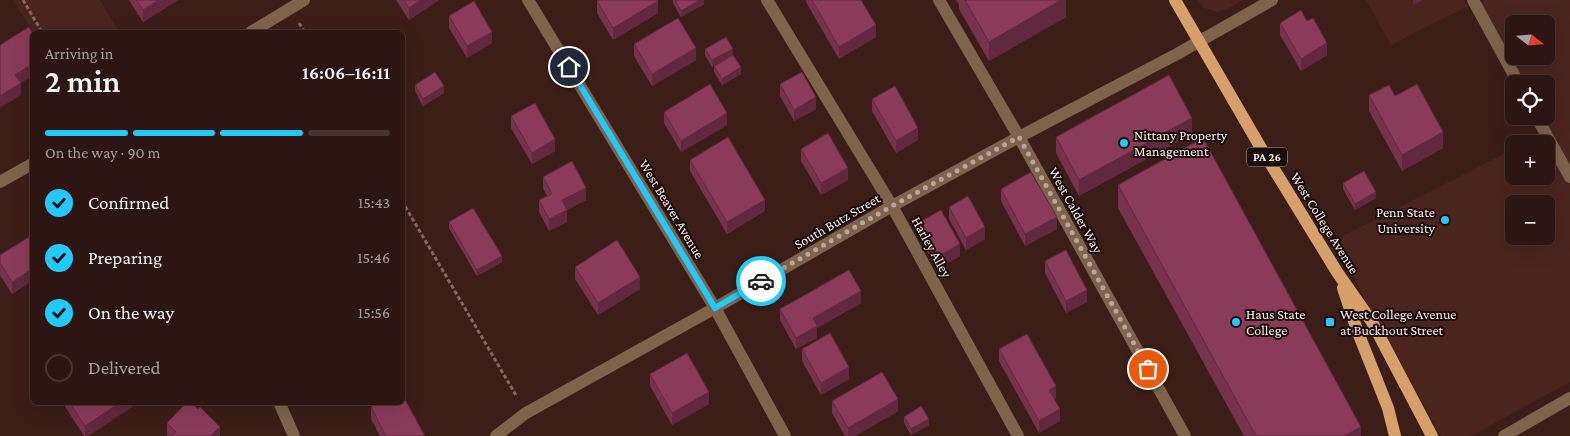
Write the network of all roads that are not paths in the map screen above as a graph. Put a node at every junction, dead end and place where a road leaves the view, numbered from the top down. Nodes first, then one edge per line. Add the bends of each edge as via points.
1 (304, 0) edge
2 (528, 0) edge
3 (767, 0) edge
4 (939, 0) edge
5 (1176, 0) edge
6 (1272, 0) edge
7 (1473, 0) edge
8 (254, 30) edge
9 (1200, 41) junction
10 (1514, 75) edge
11 (1541, 125) edge
12 (1019, 137) junction
13 (30, 165) edge
14 (1570, 177) edge
15 (0, 182) edge
16 (892, 206) junction
17 (1337, 272) junction
18 (715, 308) junction
19 (1570, 398) edge
20 (280, 405) edge
21 (294, 436) edge
22 (496, 436) edge
23 (785, 436) edge
24 (1018, 436) edge
25 (1185, 436) edge
26 (1395, 436) edge
27 (1432, 436) edge
28 (1504, 436) edge

1 - 8 street
2 - 18 street, West Beaver Avenue
3 - 16 street, Harley Alley
4 - 12 street, West Calder Way
5 - 9 main road, West College Avenue / PA 26
6 - 9 street, South Butz Street
7 - 10 street
9 - 12 street, South Butz Street
9 - 17 main road, West College Avenue / PA 26
11 - 14 street
12 - 16 street, South Butz Street
12 - 25 street, West Calder Way
13 - 15 street
16 - 18 street, South Butz Street
16 - 24 street, Harley Alley
17 - 26 main road, PA 26 via 1388,408
17 - 27 main road, West College Avenue / PA 26 via 1372,322
18 - 22 street, South Butz Street via 526,412
18 - 23 street, West Beaver Avenue
19 - 28 street
20 - 21 street

